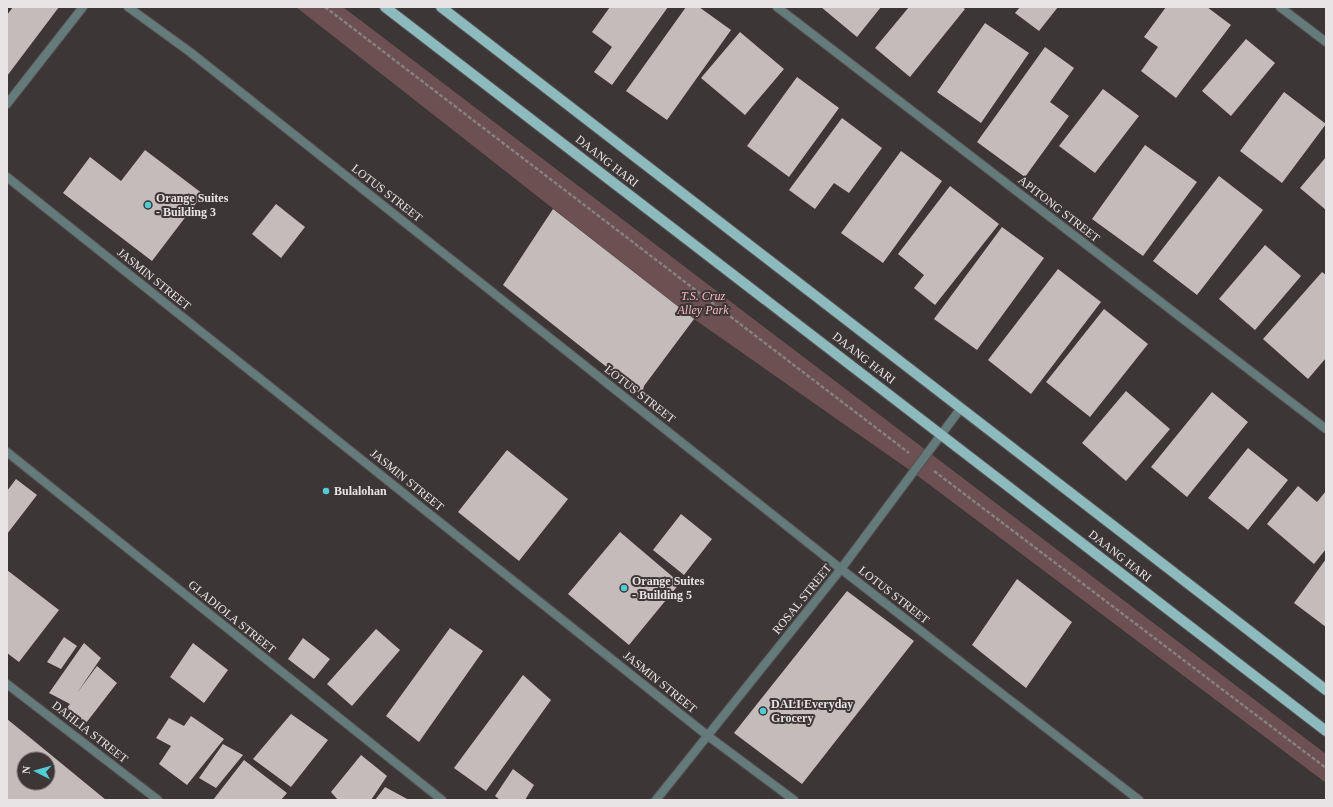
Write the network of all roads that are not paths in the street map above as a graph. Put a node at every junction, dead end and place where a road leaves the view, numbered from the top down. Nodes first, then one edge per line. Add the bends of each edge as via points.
1 (83, 7) edge
2 (128, 7) edge
3 (385, 7) edge
4 (441, 7) edge
5 (777, 7) edge
6 (1280, 7) edge
7 (1326, 42) edge
8 (7, 104) edge
9 (7, 177) edge
10 (961, 408) junction
11 (1326, 429) edge
12 (942, 435) junction
13 (7, 452) edge
14 (841, 569) junction
15 (7, 684) edge
16 (1326, 690) edge
17 (1326, 730) edge
18 (708, 736) junction
19 (158, 800) edge
20 (442, 800) edge
21 (656, 800) edge
22 (794, 800) edge
23 (1139, 800) edge

1 - 8 street
2 - 14 street, LOTUS STREET via 190,52
3 - 12 main road, DAANG HARI
4 - 10 main road, DAANG HARI
5 - 11 street, APITONG STREET
6 - 7 street
9 - 18 street, JASMIN STREET
10 - 12 street, ROSAL STREET
10 - 16 main road, DAANG HARI
12 - 14 street, ROSAL STREET
12 - 17 main road, DAANG HARI
13 - 20 street, GLADIOLA STREET
14 - 18 street, ROSAL STREET
14 - 23 street, LOTUS STREET
15 - 19 street, DAHLIA STREET
18 - 21 street, ROSAL STREET
18 - 22 street, JASMIN STREET

